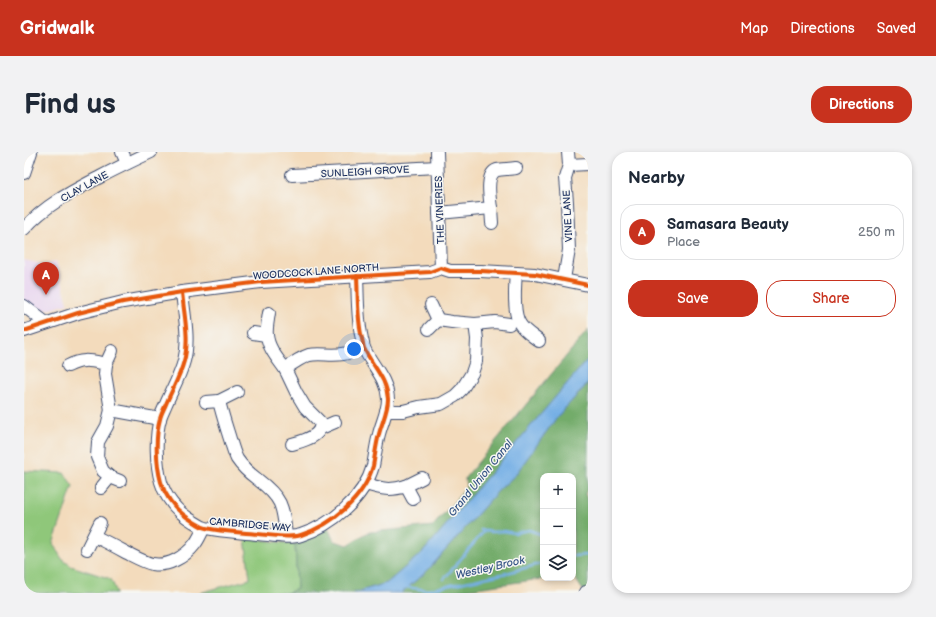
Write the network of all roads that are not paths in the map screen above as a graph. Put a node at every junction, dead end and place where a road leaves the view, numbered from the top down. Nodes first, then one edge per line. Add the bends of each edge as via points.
1 (31, 152) edge
2 (122, 152) edge
3 (150, 152) edge
4 (436, 152) edge
5 (568, 152) edge
6 (127, 163) junction
7 (588, 164) edge
8 (569, 165) junction
9 (437, 167) junction
10 (516, 168) dead end
11 (24, 173) edge
12 (292, 176) dead end
13 (491, 208) junction
14 (439, 213) junction
15 (492, 222) dead end
16 (25, 224) edge
17 (441, 268) junction
18 (516, 273) junction
19 (356, 276) junction
20 (564, 280) junction
21 (588, 285) edge
22 (182, 292) junction
23 (24, 306) edge
24 (431, 306) dead end
25 (269, 313) dead end
26 (438, 320) junction
27 (46, 323) junction
28 (475, 324) junction
29 (509, 324) dead end
30 (429, 329) dead end
31 (24, 331) edge
32 (253, 333) dead end
33 (266, 335) junction
34 (539, 341) dead end
35 (364, 348) junction
36 (112, 351) dead end
37 (106, 364) junction
38 (68, 366) dead end
39 (285, 368) junction
40 (237, 392) dead end
41 (219, 400) junction
42 (206, 402) dead end
43 (111, 410) junction
44 (386, 411) junction
45 (160, 419) junction
46 (335, 422) dead end
47 (321, 428) junction
48 (292, 444) dead end
49 (422, 478) dead end
50 (366, 484) junction
51 (406, 486) junction
52 (101, 488) dead end
53 (413, 499) dead end
54 (100, 523) dead end
55 (204, 528) junction
56 (94, 536) junction
57 (286, 536) junction
58 (87, 549) dead end

1 - 11 street
2 - 6 street
3 - 6 street, CLAY LANE
4 - 9 street, THE VINERIES
5 - 8 street, VINE LANE
6 - 16 street, CLAY LANE via 72,191
7 - 8 street
8 - 20 street, VINE LANE via 565,178 568,250
9 - 12 street, SUNLEIGH GROVE
9 - 14 street, THE VINERIES
10 - 13 street via 495,170 490,175
13 - 14 street
13 - 15 street
14 - 17 street, THE VINERIES
17 - 18 street, WOODCOCK LANE NORTH via 450,271
17 - 19 street, WOODCOCK LANE NORTH via 430,272
18 - 20 street, WOODCOCK LANE NORTH
18 - 34 street via 514,287 519,324
19 - 22 street, WOODCOCK LANE NORTH via 261,282
19 - 35 street, CAMBRIDGE WAY via 359,326
20 - 21 street, WOODCOCK LANE NORTH
22 - 27 street, WOODCOCK LANE NORTH via 123,302
22 - 45 street, CAMBRIDGE WAY via 187,337 184,362
23 - 27 street
24 - 26 street
25 - 33 street
26 - 28 street
26 - 30 street
27 - 31 street, WOODCOCK LANE NORTH
28 - 29 street
28 - 44 street via 476,361 468,382 459,393 441,404 403,411
32 - 33 street
33 - 39 street via 275,355
35 - 39 street via 344,354 315,354 301,358
35 - 44 street, CAMBRIDGE WAY via 385,384 388,399
36 - 37 street
37 - 38 street via 85,360
37 - 43 street via 105,374
39 - 47 street via 296,392 305,407 320,422
40 - 41 street
41 - 42 street
41 - 57 street via 234,453 244,469 270,489 277,498 284,514
43 - 45 street
43 - 52 street via 107,426 98,442 97,457 103,471 115,479
44 - 50 street, CAMBRIDGE WAY
45 - 55 street, CAMBRIDGE WAY via 157,446 162,482 178,510
46 - 47 street
47 - 48 street via 307,439
49 - 51 street
50 - 51 street via 383,489
50 - 57 street, CAMBRIDGE WAY via 346,509 322,525 300,535
51 - 53 street
54 - 56 street
55 - 56 street via 189,551 173,561 162,564 152,564
55 - 57 street, CAMBRIDGE WAY
56 - 58 street

